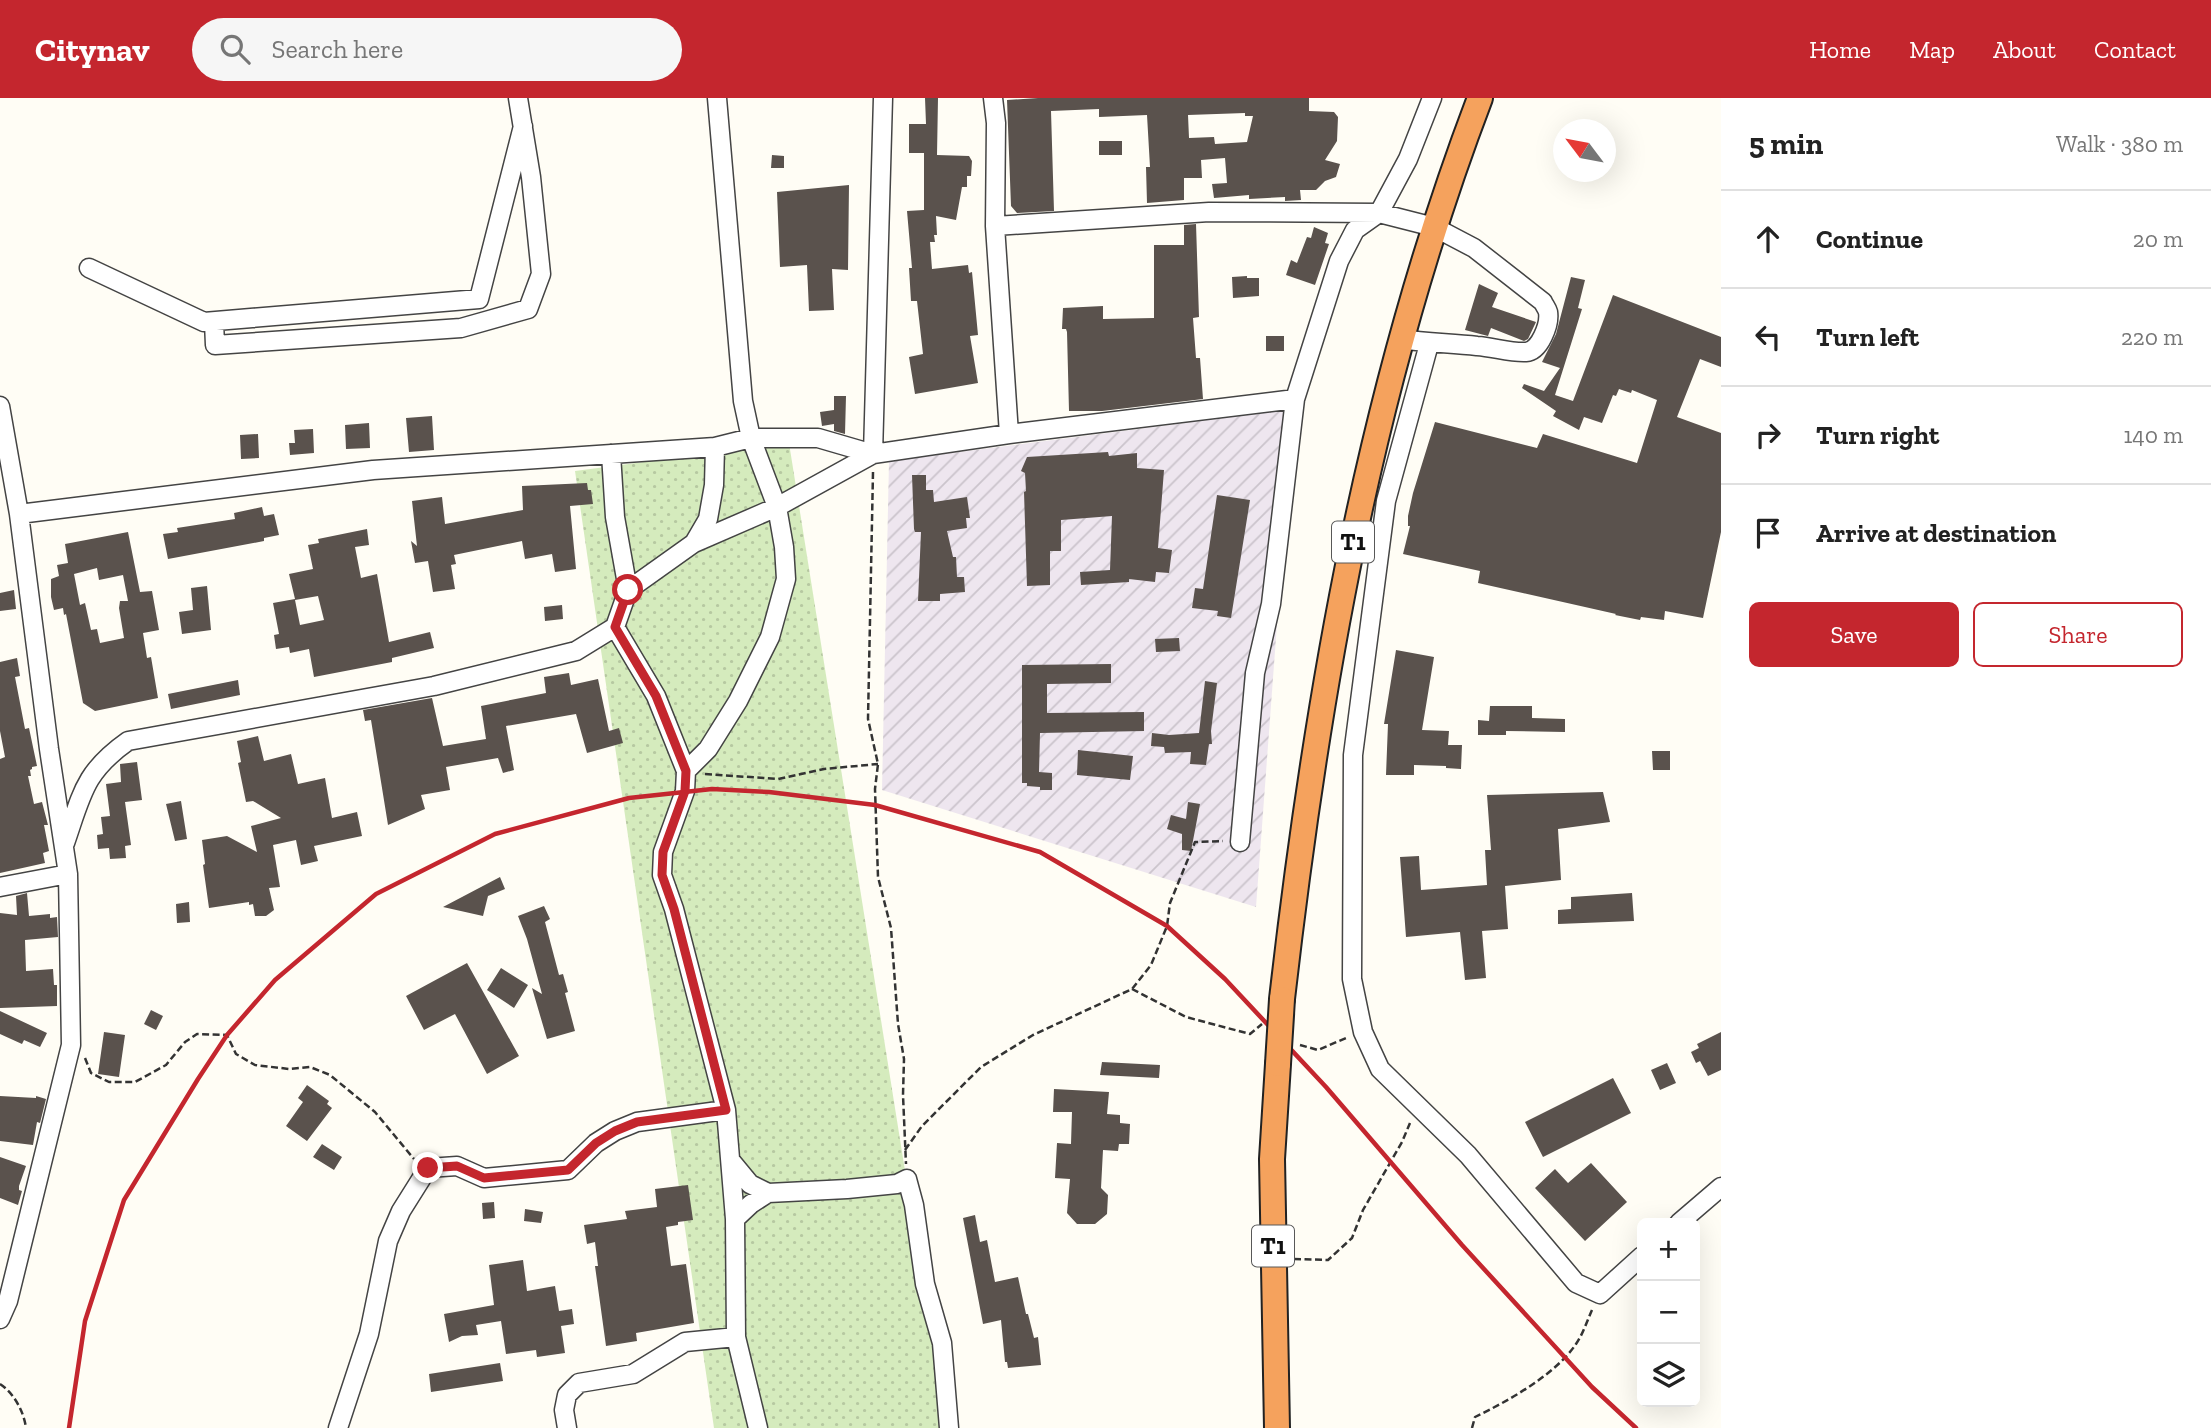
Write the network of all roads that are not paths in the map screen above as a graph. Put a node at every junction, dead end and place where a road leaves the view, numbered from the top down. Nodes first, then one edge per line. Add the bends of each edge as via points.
1 (518, 98) edge
2 (717, 98) edge
3 (883, 98) edge
4 (993, 98) edge
5 (1432, 98) edge
6 (1480, 98) edge
7 (523, 126) junction
8 (1379, 213) junction
9 (995, 226) junction
10 (1434, 227) junction
11 (89, 268) dead end
12 (214, 321) junction
13 (1401, 339) junction
14 (1429, 344) junction
15 (1295, 399) junction
16 (0, 406) edge
17 (3, 433) edge
18 (1009, 434) junction
19 (751, 438) junction
20 (715, 447) junction
21 (611, 454) junction
22 (873, 454) junction
23 (777, 507) junction
24 (19, 514) junction
25 (694, 543) junction
26 (628, 590) junction
27 (615, 627) junction
28 (686, 771) junction
29 (1240, 842) road end
30 (64, 846) junction
31 (68, 874) junction
32 (0, 887) edge
33 (726, 1110) junction
34 (731, 1161) junction
35 (1721, 1187) edge
36 (768, 1193) junction
37 (1685, 1218) edge
38 (735, 1219) junction
39 (1637, 1261) edge
40 (0, 1319) edge
41 (736, 1337) junction
42 (338, 1428) edge
43 (567, 1428) edge
44 (758, 1428) edge
45 (948, 1428) edge
46 (1277, 1428) edge

1 - 7 street
2 - 19 street via 743,401
3 - 22 street
4 - 9 street
5 - 8 street via 1408,159
6 - 10 highway, T1
7 - 12 street via 479,299
7 - 12 street via 541,274 528,309 461,328 215,345
8 - 9 street via 1209,212
8 - 10 street
8 - 15 street via 1355,230 1339,261
9 - 18 street
10 - 13 highway, T1
10 - 14 street via 1474,248 1543,302 1548,312 1541,339 1528,352
11 - 12 street via 204,322
13 - 14 street
13 - 46 highway, T1, bridge via 1366,480 1297,865 1272,1160
14 - 39 street via 1386,501 1353,755 1352,979 1363,1032 1380,1069 1468,1154 1576,1283 1600,1294
15 - 18 street
15 - 29 street via 1270,604 1255,673
16 - 17 street
17 - 24 street
18 - 22 street
19 - 20 street
19 - 22 street via 818,438
19 - 23 street
20 - 21 street
20 - 25 street via 715,485 708,519
21 - 24 street via 373,470
21 - 26 street via 615,517
22 - 23 street
23 - 25 street
23 - 28 street via 786,579 770,637 708,749
24 - 30 street
25 - 26 street
26 - 27 street
27 - 28 street via 656,696
27 - 30 street via 576,651 434,686 128,741 106,756 87,781
28 - 33 street via 685,791 663,852 662,875
30 - 31 street
31 - 32 street
31 - 40 street via 71,1045
33 - 34 street
33 - 42 street via 637,1122 596,1143 568,1170 484,1178 457,1166 428,1168 388,1241 369,1334
34 - 36 street via 750,1184
34 - 38 street
35 - 37 street
36 - 38 street
36 - 45 street via 907,1180 925,1284 942,1343
38 - 41 street
41 - 43 street via 685,1342 633,1374 579,1383 567,1395
41 - 44 street

